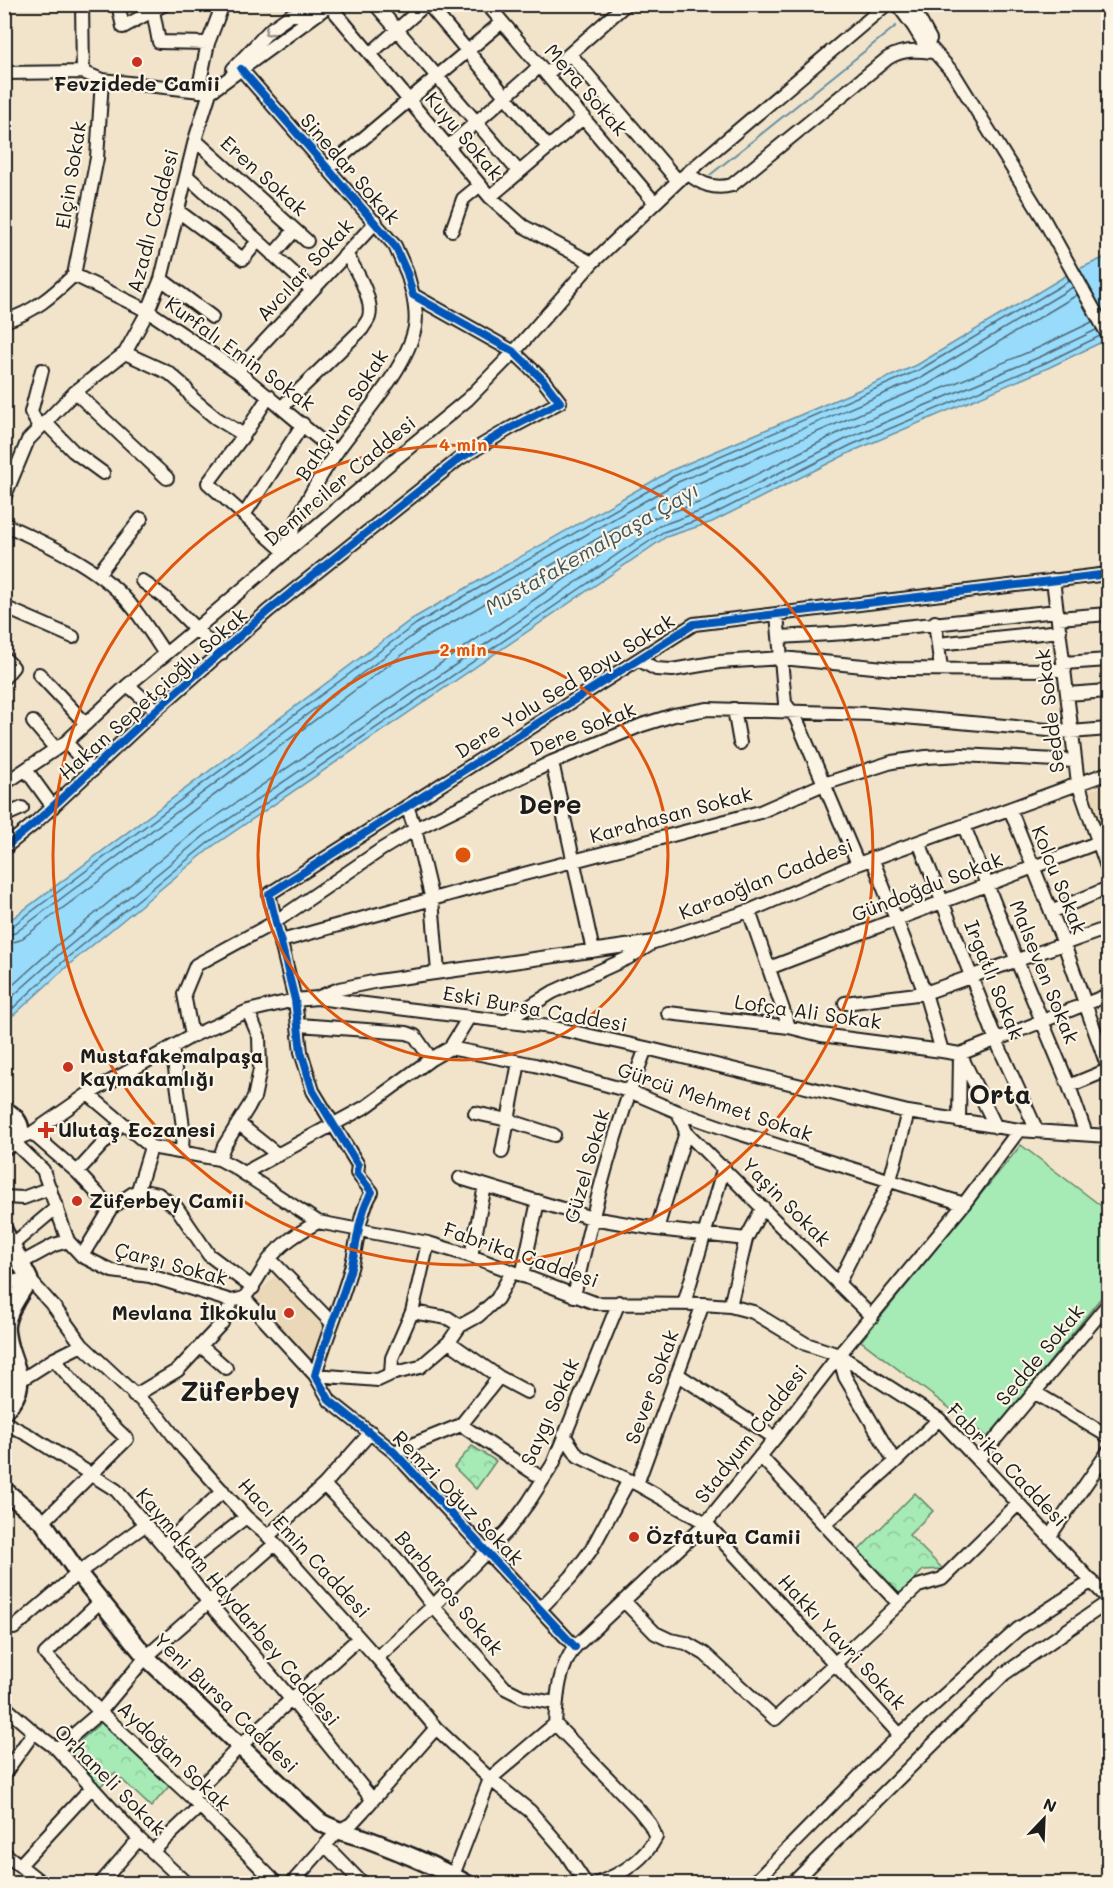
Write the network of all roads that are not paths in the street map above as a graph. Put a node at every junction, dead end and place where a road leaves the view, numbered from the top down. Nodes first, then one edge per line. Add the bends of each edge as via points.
1 (82, 4) edge
2 (118, 4) edge
3 (165, 4) edge
4 (223, 4) edge
5 (375, 4) edge
6 (427, 4) edge
7 (487, 4) edge
8 (626, 4) edge
9 (887, 4) edge
10 (897, 4) edge
11 (911, 4) edge
12 (326, 7) edge
13 (290, 10) edge
14 (153, 11) junction
15 (502, 22) junction
16 (397, 30) junction
17 (207, 43) junction
18 (467, 51) junction
19 (933, 51) junction
20 (370, 54) junction
21 (570, 54) junction
22 (241, 69) junction
23 (543, 70) junction
24 (83, 72) junction
25 (4, 73) edge
26 (437, 77) junction
27 (102, 80) junction
28 (208, 90) junction
29 (505, 97) junction
30 (409, 101) junction
31 (584, 117) junction
32 (476, 122) junction
33 (195, 140) junction
34 (448, 147) junction
35 (548, 147) junction
36 (328, 168) junction
37 (519, 172) junction
38 (687, 173) junction
39 (187, 176) junction
40 (678, 182) junction
41 (480, 185) junction
42 (490, 196) junction
43 (655, 203) junction
44 (178, 211) junction
45 (376, 222) junction
46 (295, 230) junction
47 (452, 230) dead end
48 (258, 241) junction
49 (307, 241) dead end
50 (346, 254) junction
51 (273, 255) junction
52 (592, 263) junction
53 (74, 275) junction
54 (161, 279) junction
55 (312, 290) junction
56 (413, 295) junction
57 (148, 311) junction
58 (212, 317) dead end
59 (4, 321) edge
60 (1108, 335) edge
61 (514, 352) junction
62 (125, 353) junction
63 (42, 370) dead end
64 (237, 371) junction
65 (75, 392) junction
66 (269, 396) junction
67 (282, 407) junction
68 (42, 424) junction
69 (303, 424) junction
70 (244, 435) junction
71 (336, 453) junction
72 (103, 473) dead end
73 (167, 478) dead end
74 (4, 498) edge
75 (244, 514) junction
76 (141, 519) dead end
77 (4, 524) edge
78 (285, 552) junction
79 (98, 574) junction
80 (1108, 574) edge
81 (1053, 580) junction
82 (141, 581) dead end
83 (4, 607) edge
84 (777, 614) junction
85 (1108, 614) edge
86 (1058, 620) junction
87 (935, 622) junction
88 (197, 628) junction
89 (73, 637) dead end
90 (780, 637) junction
91 (938, 644) junction
92 (165, 654) junction
93 (221, 654) junction
94 (4, 658) edge
95 (782, 658) junction
96 (639, 660) junction
97 (1108, 660) edge
98 (1064, 667) junction
99 (941, 669) junction
100 (39, 674) dead end
101 (4, 678) edge
102 (128, 685) junction
103 (1108, 691) edge
104 (1067, 694) junction
105 (734, 709) junction
106 (156, 710) junction
107 (789, 710) junction
108 (33, 722) dead end
109 (86, 723) junction
110 (1108, 729) edge
111 (1071, 732) junction
112 (740, 743) dead end
113 (61, 745) junction
114 (1074, 761) junction
115 (552, 762) junction
116 (27, 771) junction
117 (93, 771) junction
118 (1108, 772) edge
119 (5, 783) edge
120 (1078, 783) junction
121 (824, 784) junction
122 (407, 806) junction
123 (22, 807) dead end
124 (53, 807) junction
125 (1010, 809) junction
126 (4, 816) edge
127 (964, 826) junction
128 (415, 829) junction
129 (919, 842) junction
130 (1099, 842) junction
131 (4, 848) edge
132 (872, 858) junction
133 (572, 862) junction
134 (858, 864) junction
135 (1033, 867) junction
136 (1108, 870) edge
137 (987, 885) junction
138 (1108, 888) edge
139 (432, 900) junction
140 (941, 901) junction
141 (749, 911) junction
142 (1051, 912) junction
143 (897, 918) junction
144 (275, 922) junction
145 (1108, 928) edge
146 (281, 941) junction
147 (654, 942) junction
148 (1064, 945) junction
149 (593, 951) junction
150 (1017, 961) junction
151 (769, 968) junction
152 (438, 972) junction
153 (972, 978) junction
154 (925, 993) junction
155 (1108, 995) edge
156 (317, 998) junction
157 (295, 1000) junction
158 (845, 1003) dead end
159 (1084, 1004) junction
160 (248, 1011) junction
161 (668, 1013) dead end
162 (469, 1017) junction
163 (504, 1022) junction
164 (1042, 1022) junction
165 (298, 1025) junction
166 (789, 1027) junction
167 (192, 1035) junction
168 (996, 1040) junction
169 (172, 1047) junction
170 (450, 1048) junction
171 (646, 1048) junction
172 (942, 1051) junction
173 (960, 1054) junction
174 (431, 1059) junction
175 (519, 1062) junction
176 (1108, 1069) edge
177 (1069, 1086) junction
178 (629, 1091) junction
179 (88, 1094) junction
180 (5, 1111) edge
181 (678, 1112) junction
182 (908, 1112) junction
183 (475, 1113) dead end
184 (508, 1120) junction
185 (959, 1121) junction
186 (122, 1123) junction
187 (238, 1123) junction
188 (333, 1125) junction
189 (996, 1127) junction
190 (1019, 1130) junction
191 (1037, 1131) junction
192 (686, 1132) junction
193 (1086, 1134) junction
194 (554, 1135) dead end
195 (1108, 1137) edge
196 (14, 1143) edge
197 (151, 1147) junction
198 (182, 1152) junction
199 (502, 1152) dead end
200 (278, 1155) junction
201 (219, 1159) junction
202 (724, 1167) junction
203 (77, 1172) junction
204 (244, 1173) junction
205 (460, 1178) dead end
206 (890, 1180) junction
207 (485, 1186) junction
208 (50, 1188) junction
209 (138, 1190) junction
210 (4, 1197) edge
211 (538, 1201) junction
212 (964, 1204) junction
213 (763, 1207) junction
214 (57, 1208) junction
215 (111, 1208) junction
216 (592, 1218) junction
217 (318, 1222) junction
218 (657, 1229) junction
219 (359, 1230) junction
220 (704, 1234) junction
221 (747, 1239) junction
222 (7, 1241) edge
223 (68, 1241) junction
224 (428, 1244) junction
225 (82, 1256) junction
226 (471, 1256) junction
227 (270, 1259) junction
228 (21, 1263) junction
229 (517, 1274) junction
230 (29, 1279) junction
231 (4, 1284) edge
232 (838, 1284) junction
233 (253, 1288) junction
234 (574, 1296) junction
235 (244, 1298) junction
236 (231, 1301) junction
237 (619, 1302) junction
238 (684, 1304) junction
239 (703, 1304) junction
240 (1108, 1304) edge
241 (729, 1306) junction
242 (412, 1312) junction
243 (872, 1317) junction
244 (331, 1322) junction
245 (5, 1325) edge
246 (460, 1326) junction
247 (448, 1342) junction
248 (82, 1345) junction
249 (202, 1347) junction
250 (839, 1354) junction
251 (54, 1359) junction
252 (226, 1368) dead end
253 (391, 1374) junction
254 (677, 1374) junction
255 (315, 1375) junction
256 (500, 1377) junction
257 (21, 1380) junction
258 (527, 1392) dead end
259 (1034, 1392) junction
260 (134, 1396) junction
261 (6, 1414) edge
262 (939, 1419) junction
263 (461, 1425) junction
264 (371, 1432) junction
265 (564, 1435) junction
266 (1108, 1436) edge
267 (775, 1438) junction
268 (394, 1452) junction
269 (1108, 1452) edge
270 (578, 1456) junction
271 (760, 1456) junction
272 (978, 1460) junction
273 (895, 1462) junction
274 (553, 1464) junction
275 (90, 1476) junction
276 (543, 1479) junction
277 (633, 1482) junction
278 (324, 1485) junction
279 (4, 1490) edge
280 (223, 1491) junction
281 (1018, 1504) junction
282 (246, 1517) junction
283 (43, 1522) junction
284 (706, 1523) junction
285 (825, 1524) junction
286 (145, 1525) junction
287 (1049, 1537) junction
288 (272, 1540) junction
289 (164, 1545) junction
290 (487, 1551) junction
291 (182, 1567) junction
292 (78, 1573) junction
293 (1092, 1581) junction
294 (624, 1600) junction
295 (100, 1601) junction
296 (1108, 1601) edge
297 (209, 1603) junction
298 (899, 1604) junction
299 (433, 1606) junction
300 (540, 1609) junction
301 (14, 1628) dead end
302 (359, 1638) junction
303 (575, 1647) junction
304 (146, 1657) junction
305 (377, 1658) junction
306 (836, 1663) junction
307 (291, 1699) junction
308 (556, 1703) junction
309 (4, 1706) edge
310 (100, 1712) junction
311 (555, 1724) junction
312 (436, 1728) junction
313 (34, 1732) junction
314 (900, 1735) junction
315 (239, 1747) junction
316 (57, 1749) junction
317 (4, 1774) edge
318 (490, 1779) junction
319 (92, 1787) junction
320 (191, 1797) junction
321 (372, 1799) junction
322 (199, 1807) junction
323 (363, 1811) junction
324 (337, 1832) junction
325 (361, 1837) junction
326 (139, 1839) junction
327 (325, 1845) junction
328 (153, 1851) junction
329 (4, 1854) edge
330 (20, 1865) junction
331 (180, 1881) edge
332 (457, 1881) edge
333 (43, 1884) edge
334 (100, 1884) edge
335 (277, 1884) edge
336 (291, 1884) edge
337 (365, 1884) edge
338 (586, 1884) edge
339 (595, 1884) edge
340 (753, 1884) edge
341 (792, 1884) edge

1 - 24 street
2 - 14 street via 123,27
3 - 14 street
4 - 17 street
5 - 16 street
6 - 16 street
6 - 18 street
7 - 15 street, Mera Sokak
8 - 21 street
9 - 38 street, Demirciler Caddesi
10 - 19 street
11 - 19 street
12 - 13 street, Azadlı Caddesi
12 - 20 street, Kuyu Sokak
12 - 22 street
13 -> 28 street, Azadlı Caddesi
14 - 17 street via 159,42
15 - 18 street
15 - 23 street, Mera Sokak
16 - 20 street
16 - 26 street
17 - 28 street
18 - 26 street
18 - 29 street
19 - 38 street via 908,50 888,58 732,185 705,185
19 - 60 street via 954,74 1043,218
20 - 30 street, Kuyu Sokak
21 - 23 street
21 - 40 street
22 - 28 street
22 - 36 street, Sinedar Sokak
23 - 29 street
23 - 31 street, Mera Sokak
24 - 25 street
24 - 27 street
26 - 30 street
26 - 32 street
27 - 28 street
27 - 53 street, Elçin Sokak via 97,158
28 - 33 street, Azadlı Caddesi
29 - 32 street
29 - 35 street
30 - 34 street, Kuyu Sokak
30 - 36 street
31 - 35 street
31 - 43 street, Mera Sokak
32 - 34 street
32 - 37 street
33 - 39 street, Azadlı Caddesi
33 - 46 street, Eren Sokak
34 - 41 street, Kuyu Sokak
35 - 37 street
36 - 45 street, Sinedar Sokak
37 - 42 street
38 - 40 street, Demirciler Caddesi
39 - 44 street, Azadlı Caddesi
39 - 48 street
40 - 43 street, Demirciler Caddesi
41 - 42 street, Kuyu Sokak
41 - 47 street via 463,199
42 - 52 street, Kuyu Sokak via 523,226
43 - 52 street, Demirciler Caddesi
44 - 48 street via 243,259
44 - 54 street, Azadlı Caddesi
45 - 50 street, Avcılar Sokak
45 - 56 street, Sinedar Sokak via 395,246
46 - 49 street, Eren Sokak
46 - 51 street
48 - 51 street
50 - 55 street, Avcılar Sokak
50 - 67 street via 363,284 369,319
51 - 55 street
52 - 61 street, Demirciler Caddesi
53 - 57 street, Kurfalı Emin Sokak
53 - 59 street via 42,304
54 - 57 street, Azadlı Caddesi
54 - 58 street
55 - 64 street, Avcılar Sokak
56 - 61 street
56 - 71 street, Bahçıvan Sokak via 415,326 408,350
57 - 62 street, Azadlı Caddesi
57 - 64 street, Kurfalı Emin Sokak
61 - 78 street, Demirciler Caddesi via 468,399
61 - 93 street, Hakan Sepetçioğlu Sokak via 561,402 459,459 268,611
62 - 65 street, Azadlı Caddesi
62 - 70 street via 169,373 193,399
63 - 68 street via 31,412
64 - 66 street, Kurfalı Emin Sokak
65 - 68 street, Azadlı Caddesi
65 - 73 street
66 - 67 street, Kurfalı Emin Sokak
66 - 70 street
67 - 69 street, Kurfalı Emin Sokak
68 - 72 street
68 - 74 street, Azadlı Caddesi via 28,440
69 - 71 street, Kurfalı Emin Sokak
69 - 75 street
70 - 75 street via 208,483
71 - 78 street, Bahçıvan Sokak via 291,531
75 - 78 street
76 - 79 street
77 - 79 street via 58,549
78 - 88 street, Demirciler Caddesi
79 - 92 street via 133,607
80 - 81 street, Dere Yolu Sed Boyu Sokak
81 - 84 street, Dere Yolu Sed Boyu Sokak
81 - 86 street, Sedde Sokak
82 - 88 street
83 - 89 street
84 - 90 street
84 - 96 street, Dere Yolu Sed Boyu Sokak via 694,624
85 - 86 street
86 - 87 street
86 - 91 street
86 - 98 street, Sedde Sokak
87 - 90 street
87 - 91 street
88 - 92 street, Demirciler Caddesi
88 - 93 street
90 - 95 street
91 - 99 street
92 - 102 street, Demirciler Caddesi
93 - 106 street, Hakan Sepetçioğlu Sokak
94 - 101 street via 13,667
95 - 96 street, Dere Yolu Sed Boyu Sokak via 672,670 656,669
95 - 99 street, Dere Yolu Sed Boyu Sokak via 894,669
95 - 107 street via 785,703
96 - 122 street, Dere Yolu Sed Boyu Sokak
97 - 98 street, Dere Yolu Sed Boyu Sokak
98 - 99 street, Dere Yolu Sed Boyu Sokak
98 - 104 street, Sedde Sokak
100 - 109 street
102 - 106 street
102 - 109 street, Demirciler Caddesi
103 - 104 street
104 - 111 street, Sedde Sokak
105 - 107 street, Dere Sokak
105 - 112 street
105 - 115 street, Dere Sokak via 674,715
106 - 117 street, Hakan Sepetçioğlu Sokak
107 - 111 street, Dere Sokak
107 - 121 street
108 - 113 street
109 - 113 street, Demirciler Caddesi
110 - 111 street, Dere Sokak
111 - 114 street, Sedde Sokak
113 - 116 street, Demirciler Caddesi
113 - 117 street
114 - 120 street, Sedde Sokak
114 - 121 street, Karahasan Sokak via 926,757 892,762
115 - 128 street, Dere Sokak
115 - 133 street
116 - 119 street, Demirciler Caddesi
116 - 124 street
117 - 124 street, Hakan Sepetçioğlu Sokak
118 - 120 street
120 - 125 street, Karaoğlan Caddesi
120 - 130 street, Sedde Sokak
121 - 133 street, Karahasan Sokak via 760,812
121 - 134 street
122 - 128 street
122 - 144 street, Dere Yolu Sed Boyu Sokak via 269,894
123 - 126 street
124 - 131 street, Hakan Sepetçioğlu Sokak
125 - 127 street, Karaoğlan Caddesi
125 - 135 street, Kolcu Sokak
127 - 129 street, Karaoğlan Caddesi
127 - 137 street, Malseven Sokak
128 - 139 street
128 - 144 street, Dere Sokak
129 - 132 street, Karaoğlan Caddesi
129 - 140 street, Irgatlı Sokak
130 - 135 street, Gündoğdu Sokak
130 - 136 street, Sedde Sokak
132 - 134 street, Karaoğlan Caddesi
132 - 143 street
133 - 139 street, Karahasan Sokak
133 - 149 street
134 - 141 street, Karaoğlan Caddesi
135 - 137 street, Gündoğdu Sokak
135 - 142 street, Kolcu Sokak
137 - 140 street, Gündoğdu Sokak
137 - 150 street, Malseven Sokak
138 - 142 street
139 - 146 street, Karahasan Sokak
139 - 152 street
140 - 143 street, Gündoğdu Sokak
140 - 153 street, Irgatlı Sokak
141 - 147 street, Karaoğlan Caddesi
141 - 151 street
142 - 148 street, Kolcu Sokak
143 - 151 street, Gündoğdu Sokak
143 - 154 street
144 - 146 street
144 - 167 street, Dere Sokak via 196,965 184,994
145 - 148 street
146 - 157 street
147 - 149 street, Karaoğlan Caddesi
147 - 163 street via 553,992
148 - 150 street
148 - 159 street, Kolcu Sokak
149 - 152 street, Karaoğlan Caddesi
150 - 153 street
150 - 164 street, Malseven Sokak
151 - 166 street
152 - 156 street, Karaoğlan Caddesi via 348,987
153 - 154 street
153 - 168 street, Irgatlı Sokak
154 - 158 street
154 - 172 street
155 - 159 street
156 - 157 street, Eski Bursa Caddesi
156 - 162 street, Eski Bursa Caddesi
157 - 160 street, Eski Bursa Caddesi
157 - 165 street
159 - 164 street
159 - 176 street, Kolcu Sokak
160 - 167 street, Eski Bursa Caddesi
160 - 187 street via 259,1037 260,1069 254,1098
161 - 166 street, Lofça Ali Sokak
162 - 163 street, Eski Bursa Caddesi
162 - 170 street
163 - 171 street, Eski Bursa Caddesi via 550,1027
164 - 168 street
164 - 177 street, Malseven Sokak
165 - 174 street via 407,1033 415,1036
165 - 188 street via 301,1052 313,1091
166 - 172 street, Lofça Ali Sokak
167 - 169 street, Eski Bursa Caddesi
168 - 173 street
168 - 191 street, Irgatlı Sokak
169 - 179 street, Eski Bursa Caddesi
169 - 198 street via 183,1127
170 - 174 street
170 - 175 street, Gürcü Mehmet Sokak
171 - 178 street, Güzel Sokak
171 - 182 street, Eski Bursa Caddesi
172 - 173 street, Lofça Ali Sokak
173 - 185 street
173 - 189 street
174 - 188 street via 367,1106
175 - 178 street, Gürcü Mehmet Sokak
175 - 184 street
176 - 177 street
177 - 193 street, Malseven Sokak
178 - 181 street, Gürcü Mehmet Sokak
178 - 216 street, Güzel Sokak
179 - 186 street
179 - 196 street, Eski Bursa Caddesi
180 - 196 main road via 19,1122 20,1133
181 - 192 street, Yaşin Sokak
181 - 206 street, Gürcü Mehmet Sokak
182 - 185 street, Eski Bursa Caddesi
182 - 206 street
183 - 184 street
184 - 194 street
184 - 199 street
185 - 189 street, Eski Bursa Caddesi
186 - 197 street
186 - 203 street
187 - 200 street
187 - 201 street
188 - 200 street
188 - 219 street via 358,1165 357,1173 372,1192 365,1203
189 - 190 street, Eski Bursa Caddesi
190 - 191 street, Eski Bursa Caddesi
190 - 212 street, Stadyum Caddesi
191 - 193 street, Eski Bursa Caddesi
192 - 202 street, Yaşin Sokak
192 - 218 street
193 - 195 street, Eski Bursa Caddesi
196 - 203 street
196 - 208 street, Çarşı Sokak via 43,1170
197 - 198 street
197 - 209 street
198 - 201 street
200 - 204 street
201 - 204 street
202 - 213 street, Yaşin Sokak
202 - 220 street
203 - 215 street
204 - 217 street
205 - 207 street
206 - 212 street, Gürcü Mehmet Sokak
206 - 232 street
207 - 211 street
207 - 226 street
208 - 210 street via 23,1198
208 - 214 street, Çarşı Sokak
209 - 215 street
209 - 233 street via 158,1194 177,1208 209,1255
211 - 216 street
211 - 229 street
212 - 243 street, Stadyum Caddesi
213 - 221 street
213 - 232 street, Yaşin Sokak
214 - 222 street
214 - 223 street, Çarşı Sokak
215 - 225 street
216 - 218 street
216 - 234 street, Güzel Sokak
217 - 219 street, Fabrika Caddesi
217 - 227 street via 293,1236
218 - 220 street
219 - 224 street, Fabrika Caddesi
219 - 244 street via 350,1270
220 - 221 street
220 - 238 street
221 - 241 street
222 - 228 main road, Hacı Emin Caddesi
223 - 225 street, Çarşı Sokak
223 - 228 street
224 - 226 street, Fabrika Caddesi
224 - 242 street
225 - 236 street, Çarşı Sokak via 112,1271 150,1276
226 - 229 street, Fabrika Caddesi
227 - 233 street
227 - 244 street
228 - 230 main road, Hacı Emin Caddesi
229 - 234 street, Fabrika Caddesi
229 - 246 street via 497,1299
230 - 231 street
230 - 245 main road
230 - 248 street, Hacı Emin Caddesi
232 - 243 street, Yaşin Sokak
233 - 235 street
234 - 237 street, Fabrika Caddesi via 595,1303
235 - 236 street, Çarşı Sokak
235 - 255 street, Remzi Oğuz Sokak
236 - 249 street via 222,1323
237 - 238 street, Fabrika Caddesi
237 - 265 street, Saygı Sokak
238 - 239 street, Fabrika Caddesi
239 - 241 street, Fabrika Caddesi
239 - 254 street, Sever Sokak
240 - 259 street, Sedde Sokak
241 - 250 street, Fabrika Caddesi via 753,1312 806,1344
242 - 246 street via 448,1318
242 - 253 street via 392,1358
243 - 250 street, Stadyum Caddesi
244 - 255 street
245 - 257 main road
246 - 247 street
247 - 253 street via 420,1367
247 - 256 street
248 - 251 street
248 - 260 street, Hacı Emin Caddesi
249 - 252 street
249 - 260 street via 178,1371
250 - 262 street, Fabrika Caddesi
250 - 267 street, Stadyum Caddesi
250 - 273 street via 845,1377
251 - 257 street
251 - 275 street via 128,1439
253 - 255 street via 378,1380
254 - 267 street
254 - 277 street, Sever Sokak
255 - 264 street, Remzi Oğuz Sokak via 330,1401
256 - 258 street
256 - 263 street
257 - 261 main road via 20,1390
259 - 266 street
259 - 272 street, Sedde Sokak
260 - 280 street, Hacı Emin Caddesi via 160,1418
261 - 275 street, Kaymakam Haydarbey Caddesi via 30,1436
262 - 272 street, Fabrika Caddesi
262 - 273 street
263 - 268 street
263 - 276 street
264 - 268 street, Remzi Oğuz Sokak
264 - 278 street
265 - 270 street
265 - 274 street, Saygı Sokak
267 - 271 street, Stadyum Caddesi
268 - 290 street, Remzi Oğuz Sokak
269 - 287 street
270 - 274 street
270 - 277 street, Hakkı Yavri Sokak
271 - 284 street, Stadyum Caddesi
271 - 285 street
272 - 281 street, Fabrika Caddesi
273 - 285 street
274 - 276 street, Saygı Sokak
275 - 283 street
275 - 286 street, Kaymakam Haydarbey Caddesi via 116,1490
276 - 290 street, Saygı Sokak via 508,1530
277 - 284 street, Hakkı Yavri Sokak
277 - 300 street, Sever Sokak via 591,1550
278 - 288 street
278 - 299 street, Barbaros Sokak via 395,1557
279 - 283 main road, Yeni Bursa Caddesi
280 - 282 street, Hacı Emin Caddesi
280 - 289 street
281 - 287 street, Fabrika Caddesi
281 - 298 street via 942,1580 918,1586
282 - 288 street, Hacı Emin Caddesi
282 - 291 street
283 - 292 main road, Yeni Bursa Caddesi
284 - 294 street, Stadyum Caddesi
284 - 306 street, Hakkı Yavri Sokak
285 - 298 street
286 - 289 street, Kaymakam Haydarbey Caddesi
286 - 292 street
287 - 293 street, Fabrika Caddesi
288 - 297 street
288 - 302 street, Hacı Emin Caddesi
289 - 291 street, Kaymakam Haydarbey Caddesi
290 - 299 street, Saygı Sokak
290 - 300 street, Remzi Oğuz Sokak
291 - 297 street, Kaymakam Haydarbey Caddesi
292 - 295 main road, Yeni Bursa Caddesi
292 - 301 street
293 - 296 street, Fabrika Caddesi
293 - 314 street via 1018,1629
294 - 303 street, Stadyum Caddesi
294 - 306 street via 654,1633 705,1654 775,1719
295 - 304 main road, Yeni Bursa Caddesi
295 - 310 street, Aydoğan Sokak via 45,1654
296 - 341 street via 1004,1674
297 - 304 street
297 - 307 street, Kaymakam Haydarbey Caddesi
298 - 306 street
299 - 305 street, Saygı Sokak
299 - 308 street, Barbaros Sokak via 504,1688 525,1698
300 - 303 street, Remzi Oğuz Sokak
302 - 305 street, Hacı Emin Caddesi
302 - 307 street
303 - 308 street, Stadyum Caddesi via 565,1660
304 - 310 street
304 - 315 main road, Yeni Bursa Caddesi
305 - 312 street, Hacı Emin Caddesi
306 - 314 street, Hakkı Yavri Sokak
307 - 315 street
307 - 321 street, Kaymakam Haydarbey Caddesi
308 - 311 street, Stadyum Caddesi
309 - 313 street, Orhaneli Sokak
310 - 316 street
310 - 320 street, Aydoğan Sokak
311 - 318 street
311 - 339 street via 638,1809 656,1837 650,1850 636,1862 613,1878
312 - 318 street, Hacı Emin Caddesi
312 - 321 street
313 - 316 street, Orhaneli Sokak
313 - 317 street
314 - 340 street
315 - 320 street
315 - 324 main road, Yeni Bursa Caddesi via 320,1822
316 - 319 street, Orhaneli Sokak
318 - 332 street
318 - 338 street, Hacı Emin Caddesi via 530,1811 563,1849
319 - 326 street, Orhaneli Sokak
319 - 330 street
320 - 322 street, Aydoğan Sokak
321 - 323 street
322 - 328 street
322 - 335 street, Aydoğan Sokak
323 - 324 street
323 - 325 street
324 - 325 main road, Yeni Bursa Caddesi
324 - 327 street
325 - 332 main road, Yeni Bursa Caddesi via 415,1858
326 - 328 street, Orhaneli Sokak
326 - 334 street
327 - 336 street
327 - 337 street
328 - 331 street, Orhaneli Sokak
329 - 330 street
330 - 333 street

